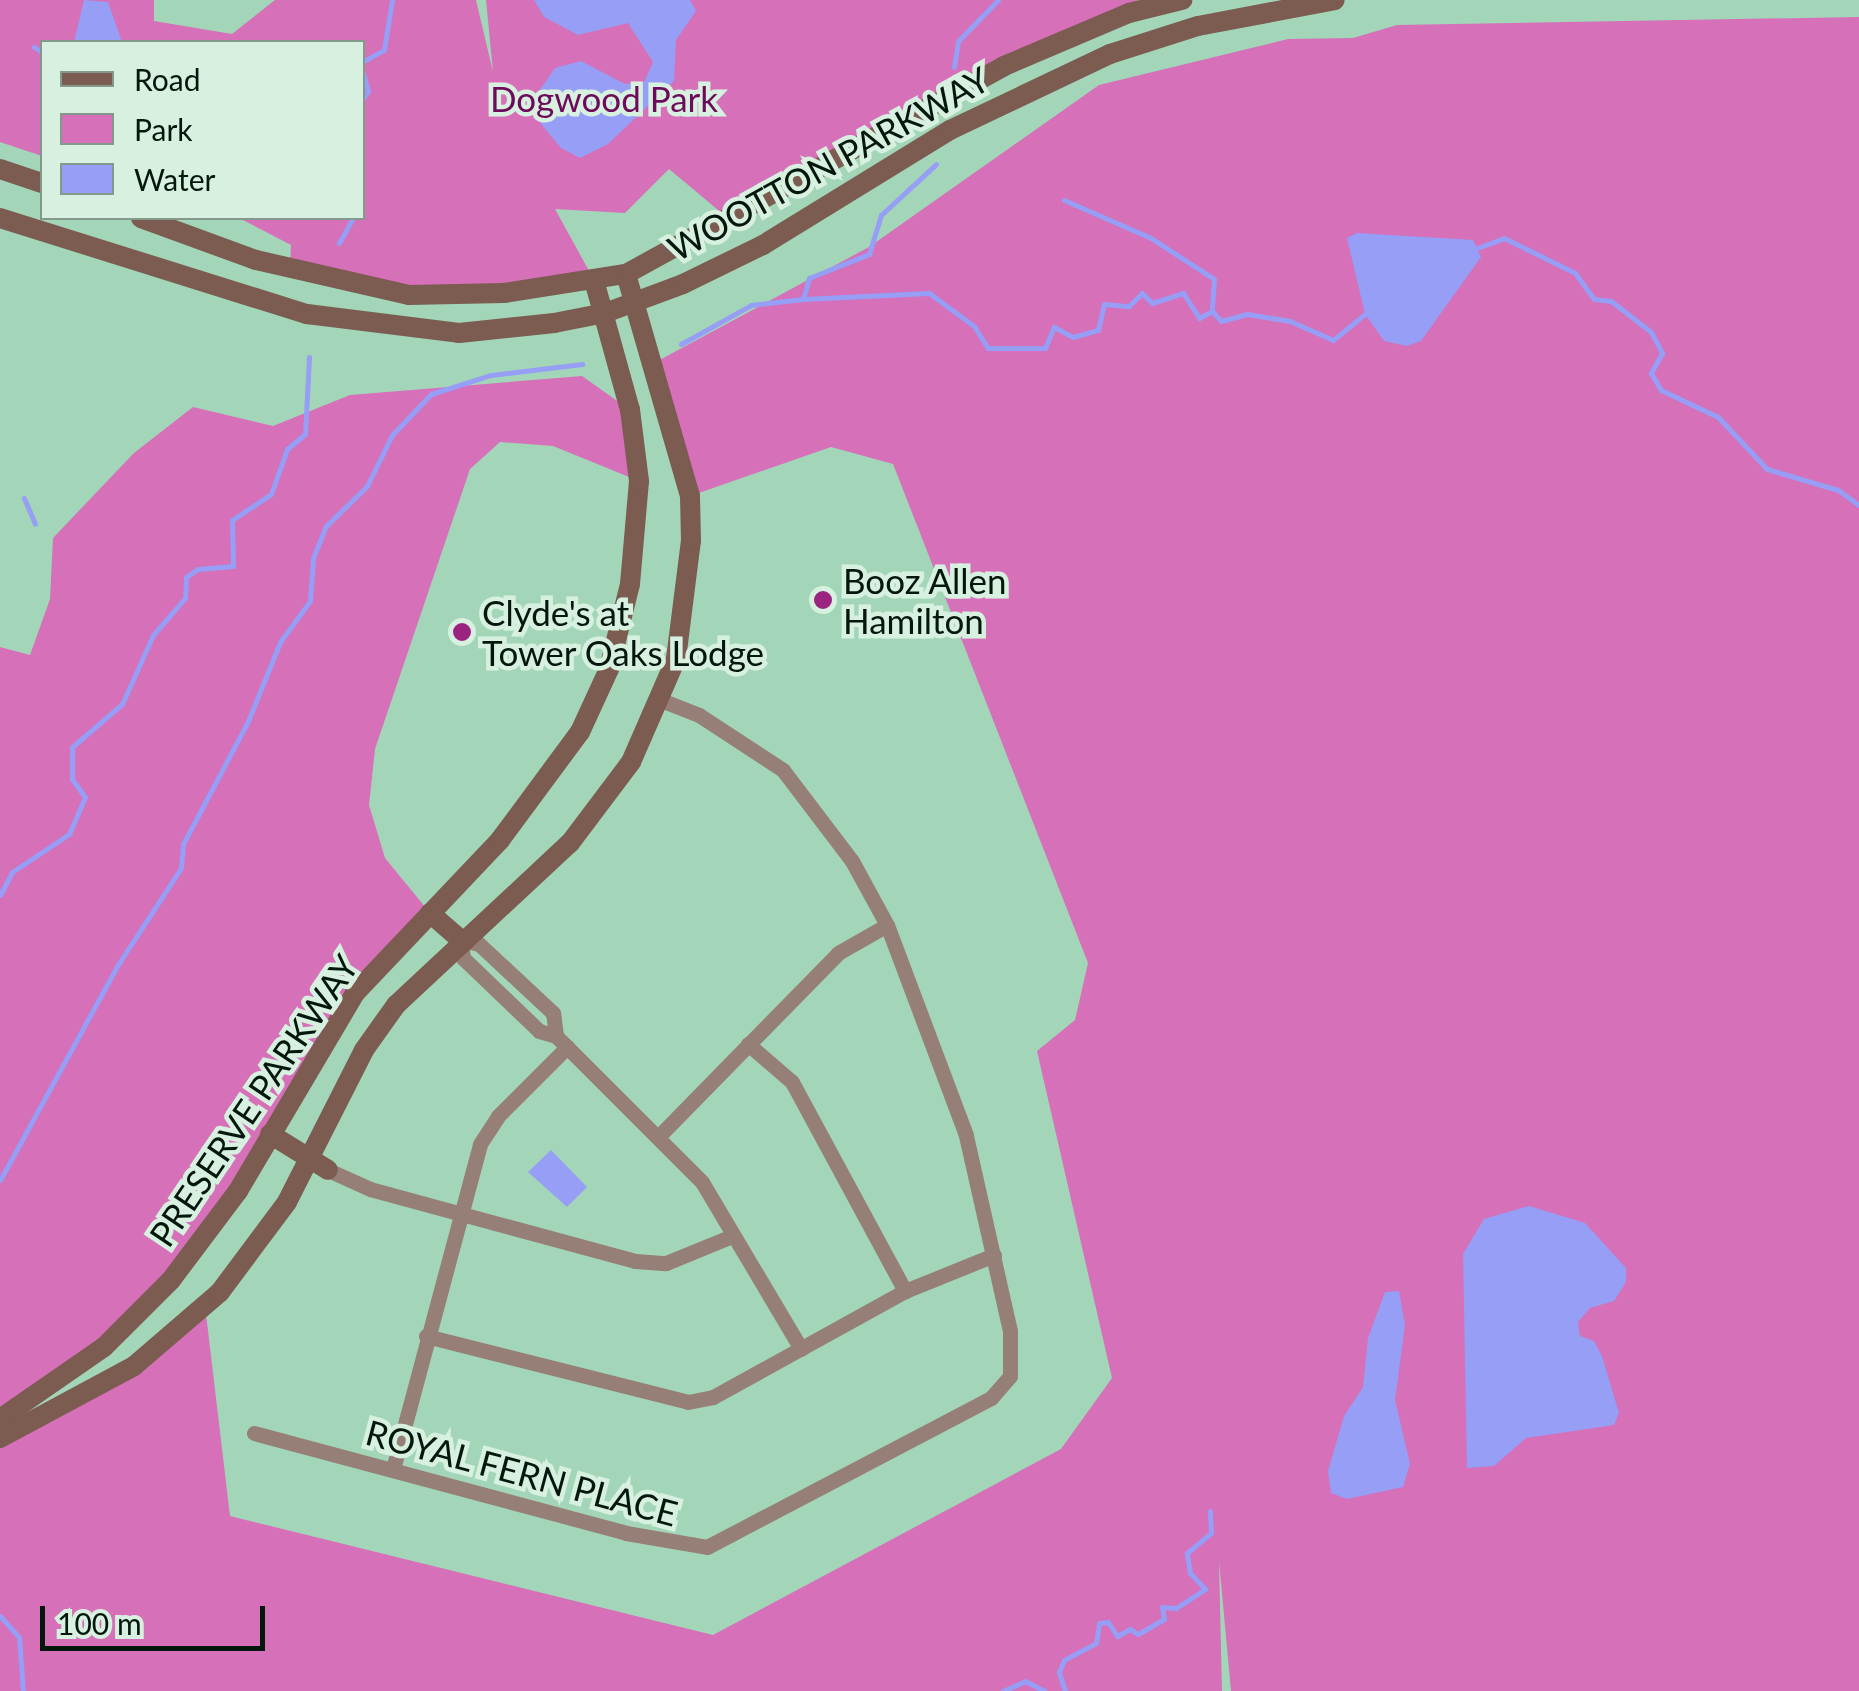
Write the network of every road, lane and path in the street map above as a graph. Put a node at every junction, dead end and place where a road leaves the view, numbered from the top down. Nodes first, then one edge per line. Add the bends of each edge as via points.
1 (1182, 0) edge
2 (1334, 0) edge
3 (6, 169) edge
4 (40, 181) edge
5 (0, 218) edge
6 (147, 220) edge
7 (626, 274) junction
8 (594, 280) junction
9 (637, 301) junction
10 (605, 313) junction
11 (661, 700) junction
12 (430, 913) junction
13 (887, 925) junction
14 (460, 940) junction
15 (562, 1042) junction
16 (748, 1044) junction
17 (270, 1134) junction
18 (658, 1137) junction
19 (320, 1165) junction
20 (459, 1214) junction
21 (732, 1236) junction
22 (994, 1255) junction
23 (904, 1291) junction
24 (426, 1336) junction
25 (801, 1349) junction
26 (68, 1376) junction
27 (79, 1396) junction
28 (0, 1420) edge
29 (254, 1433) dead end
30 (0, 1438) edge
31 (393, 1469) junction

1 - 7 street, WOOTTON PARKWAY via 1129,13 1004,66
2 - 9 street, WOOTTON PARKWAY via 1198,26 1092,62 950,130 763,245
3 - 4 street
5 - 10 street, WOOTTON PARKWAY via 306,314 396,330 459,332
6 - 8 street, WOOTTON PARKWAY via 256,260 409,295 504,294
7 - 8 street, WOOTTON PARKWAY
7 - 9 street, PRESERVE PARKWAY
8 - 10 street, PRESERVE PARKWAY
9 - 10 street, WOOTTON PARKWAY
9 - 11 street, PRESERVE PARKWAY via 690,496 686,616
10 - 12 street, PRESERVE PARKWAY via 639,481 630,584 609,669 551,780
11 - 13 street, ROYAL FERN PLACE via 699,716 783,770 852,861
11 - 14 street, PRESERVE PARKWAY via 632,762 570,843
12 - 14 street
12 - 17 street, PRESERVE PARKWAY via 356,993
13 - 16 street via 838,953
13 - 22 street, ROYAL FERN PLACE via 954,1094
14 - 15 street via 479,944 553,1013
14 - 19 street, PRESERVE PARKWAY via 396,1005 364,1050
15 - 18 street
15 - 20 street via 480,1144
16 - 18 street
16 - 23 street via 792,1082
17 - 19 street
17 - 26 street, PRESERVE PARKWAY via 238,1191 171,1280
18 - 21 street via 702,1182
19 - 20 street
19 - 27 street, PRESERVE PARKWAY via 220,1292 134,1366
20 - 21 street via 635,1261 666,1263
20 - 24 street
21 - 25 street
22 - 23 street
22 - 31 street, ROYAL FERN PLACE via 1014,1361 1001,1391 726,1541 689,1547
23 - 25 street
24 - 25 street via 688,1402 713,1397
24 - 31 street
26 - 27 street
26 - 28 street, PRESERVE PARKWAY
27 - 30 street, PRESERVE PARKWAY
29 - 31 street, ROYAL FERN PLACE

